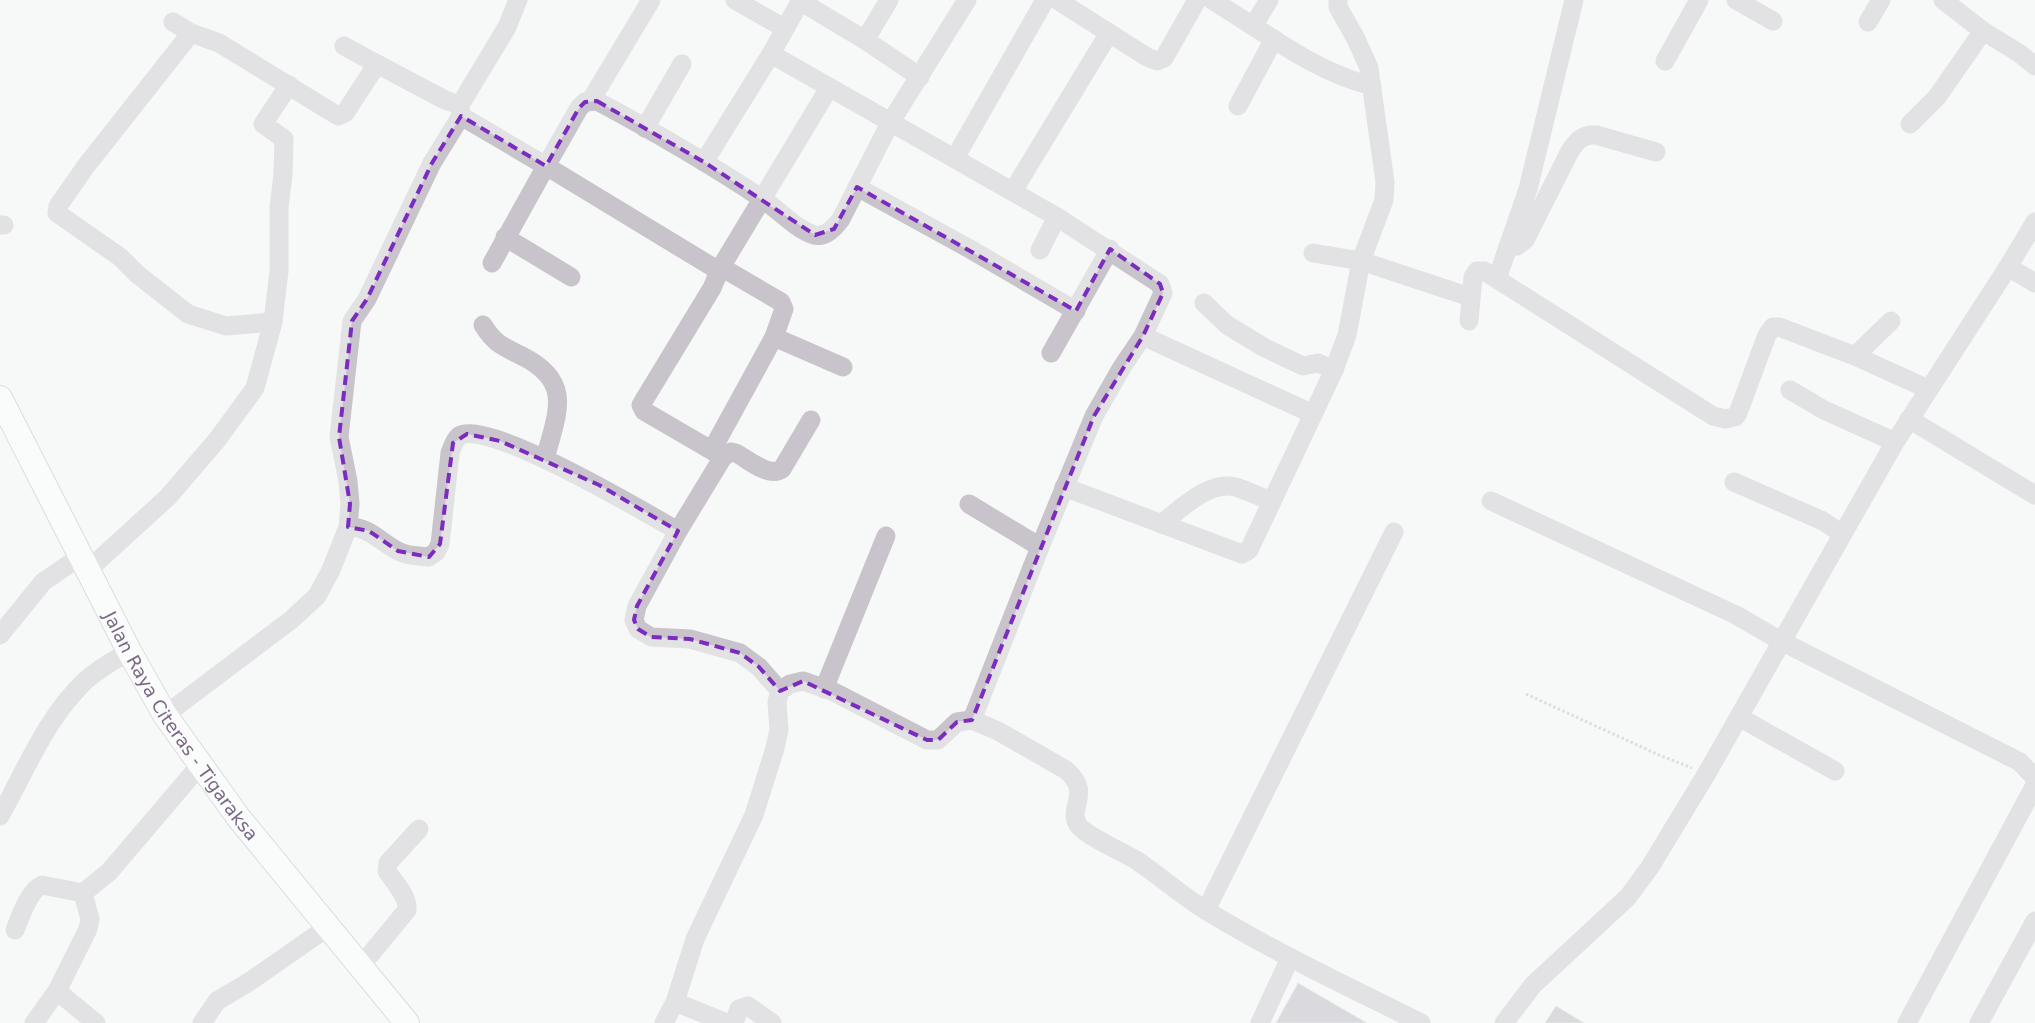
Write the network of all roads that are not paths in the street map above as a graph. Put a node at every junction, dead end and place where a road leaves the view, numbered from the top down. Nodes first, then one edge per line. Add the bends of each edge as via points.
1 (518, 0) edge
2 (530, 0) edge
3 (651, 0) edge
4 (735, 0) edge
5 (801, 0) edge
6 (889, 0) edge
7 (967, 0) edge
8 (1045, 0) edge
9 (1057, 0) edge
10 (1197, 0) edge
11 (1212, 0) edge
12 (1269, 0) edge
13 (1338, 0) edge
14 (1574, 0) edge
15 (1698, 0) edge
16 (1736, 0) edge
17 (1881, 0) edge
18 (1943, 0) edge
19 (1965, 7) edge
20 (1773, 21) dead end
21 (173, 22) dead end
22 (1868, 22) dead end
23 (1253, 26) junction
24 (507, 27) junction
25 (784, 28) junction
26 (1983, 31) junction
27 (192, 33) junction
28 (1109, 33) junction
29 (1274, 39) junction
30 (865, 40) junction
31 (344, 46) dead end
32 (771, 54) junction
33 (1664, 61) dead end
34 (376, 64) junction
35 (682, 64) dead end
36 (2035, 66) edge
37 (920, 77) junction
38 (289, 85) junction
39 (1372, 86) junction
40 (829, 88) junction
41 (591, 100) junction
42 (1238, 106) dead end
43 (460, 111) junction
44 (890, 123) junction
45 (1910, 124) dead end
46 (645, 128) junction
47 (1656, 152) dead end
48 (955, 158) junction
49 (704, 162) junction
50 (546, 166) junction
51 (857, 187) junction
52 (1013, 191) junction
53 (763, 199) junction
54 (1057, 217) junction
55 (2035, 222) edge
56 (505, 237) junction
57 (1508, 247) junction
58 (1110, 249) junction
59 (1040, 250) dead end
60 (1313, 253) dead end
61 (1361, 261) junction
62 (492, 263) dead end
63 (2008, 267) junction
64 (720, 269) junction
65 (571, 278) dead end
66 (1497, 280) junction
67 (2035, 283) edge
68 (1470, 296) junction
69 (1204, 303) dead end
70 (1076, 311) junction
71 (1891, 321) dead end
72 (274, 322) junction
73 (1469, 322) dead end
74 (483, 325) dead end
75 (1143, 336) junction
76 (774, 337) junction
77 (1051, 353) dead end
78 (1855, 356) junction
79 (843, 367) dead end
80 (1334, 370) junction
81 (1928, 389) junction
82 (1790, 390) dead end
83 (0, 398) edge
84 (1313, 414) junction
85 (1910, 419) junction
86 (811, 420) dead end
87 (1895, 442) junction
88 (717, 453) junction
89 (545, 459) junction
90 (1734, 482) dead end
91 (1064, 487) junction
92 (2035, 495) edge
93 (1272, 501) junction
94 (1491, 501) dead end
95 (969, 504) dead end
96 (1161, 524) junction
97 (348, 527) junction
98 (678, 531) junction
99 (1394, 532) dead end
100 (1842, 534) junction
101 (886, 536) dead end
102 (1040, 547) junction
103 (84, 563) junction
104 (3, 625) edge
105 (1782, 641) junction
106 (129, 651) junction
107 (824, 689) junction
108 (780, 691) junction
109 (165, 715) junction
110 (1739, 717) junction
111 (972, 720) junction
112 (201, 764) junction
113 (1835, 771) dead end
114 (2035, 778) edge
115 (2035, 785) edge
116 (0, 816) edge
117 (419, 829) dead end
118 (83, 893) junction
119 (1206, 910) junction
120 (2035, 921) edge
121 (328, 927) junction
122 (15, 930) dead end
123 (1290, 958) junction
124 (360, 967) junction
125 (56, 991) junction
126 (675, 1002) junction
127 (34, 1023) edge
128 (96, 1023) edge
129 (202, 1023) edge
130 (407, 1023) edge
131 (664, 1023) edge
132 (727, 1023) edge
133 (734, 1023) edge
134 (772, 1023) edge
135 (1260, 1023) edge
136 (1421, 1023) edge
137 (1504, 1023) edge
138 (1907, 1023) edge
139 (1979, 1023) edge

1 - 24 street
2 - 24 street
3 - 41 street
4 - 25 street
5 - 25 street
5 - 30 street
6 - 30 street
7 - 37 street
8 - 48 street
9 - 28 street
10 - 28 street via 1161,60 1152,60
11 - 23 street
12 - 23 street
13 - 39 street via 1338,8 1367,61
14 - 57 street via 1528,189
15 - 33 street
16 - 20 street
17 - 22 street
18 - 19 street
19 - 26 street
21 - 27 street
23 - 29 street
24 - 43 street
25 - 32 street
26 - 36 street
26 - 45 street via 1937,97
27 - 38 street via 219,43
27 - 72 street via 86,166 56,209 57,213 120,257 188,314 226,326
28 - 52 street
29 - 39 street via 1325,70
29 - 42 street
30 - 37 street
31 - 34 street
32 - 40 street
32 - 49 street
34 - 38 street via 345,114 340,116
34 - 43 street
35 - 46 street
37 - 44 street
38 - 72 street via 263,124 284,139
39 - 61 street via 1385,182 1384,200
40 - 44 street
40 - 53 street
41 - 46 street
41 - 50 street via 579,108
43 - 50 street
43 - 97 street via 367,299 352,321 339,437 348,481
44 - 48 street
44 - 51 street
46 - 49 street
47 - 57 street via 1596,135 1582,137 1570,151 1525,240 1517,246
48 - 52 street
49 - 53 street
50 - 56 street
50 - 64 street
51 - 53 street via 841,218 824,235 815,235 795,224
51 - 70 street
52 - 54 street
53 - 64 street
54 - 58 street
54 - 59 street
55 - 63 street
56 - 62 street
56 - 65 street
57 - 66 street
58 - 70 street
58 - 75 street via 1160,284 1163,293
60 - 61 street
61 - 68 street
61 - 80 street via 1347,335
63 - 67 street
63 - 81 street
64 - 76 street via 783,305
64 - 88 street via 712,288 641,405 644,412
66 - 68 street via 1477,271
66 - 78 street via 1713,416 1731,419 1738,413 1772,327
68 - 73 street
69 - 80 street via 1226,325 1265,348 1303,366 1318,363
70 - 77 street
71 - 78 street
72 - 103 street via 255,388 217,440 168,497
74 - 89 street via 497,344 536,363 550,376 558,392 556,418
75 - 84 street
75 - 91 street via 1094,416
76 - 79 street
76 - 88 street
78 - 81 street
80 - 84 street
81 - 85 street
82 - 87 street via 1824,410
83 - 103 main road, Jalan Raya Citeras - Tigaraksa
84 - 93 street
85 - 87 street
85 - 92 street
86 - 88 street via 782,469 777,472 769,472 736,453
87 - 100 street
88 - 98 street
89 - 97 street via 500,441 468,434 459,436 450,453 440,544 430,557 398,551 369,531
89 - 98 street via 599,485
90 - 100 street via 1823,521
91 - 96 street
91 - 102 street
93 - 96 street via 1222,486 1193,499
93 - 96 street via 1249,550 1242,554
94 - 105 street via 1685,590
95 - 102 street
97 - 109 street via 331,570 316,596 291,620
98 - 108 street via 637,606 634,620 638,630 651,637 690,639 740,653 759,667
99 - 119 street
100 - 105 street
101 - 107 street
102 - 111 street
103 - 104 street via 43,582
103 - 106 main road, Jalan Raya Citeras - Tigaraksa
105 - 110 street
105 - 114 street via 2020,762
106 - 109 main road, Jalan Raya Citeras - Tigaraksa
106 - 116 street via 86,680 60,710
107 - 108 street via 803,681
107 - 111 street via 927,740 938,740 957,722
108 - 126 street via 777,702 779,730 763,790 695,939
109 - 112 main road, Jalan Raya Citeras - Tigaraksa
110 - 113 street
110 - 137 street via 1650,867 1628,897 1533,985
111 - 119 street via 1066,770 1080,788 1076,815 1078,825 1134,859
112 - 118 street via 110,872
112 - 121 main road, Jalan Raya Citeras - Tigaraksa via 238,817
115 - 138 street
117 - 124 street via 386,868 408,904 407,910
118 - 122 street via 42,885 38,887
118 - 125 street via 90,919 88,929
119 - 123 street
120 - 139 street
121 - 124 main road, Jalan Raya Citeras - Tigaraksa
121 - 129 street via 249,982 217,1000
123 - 135 street
123 - 136 street
124 - 130 main road, Jalan Raya Citeras - Tigaraksa
125 - 127 street
125 - 128 street
126 - 131 street
126 - 132 street
133 - 134 street via 739,1010 748,1006

